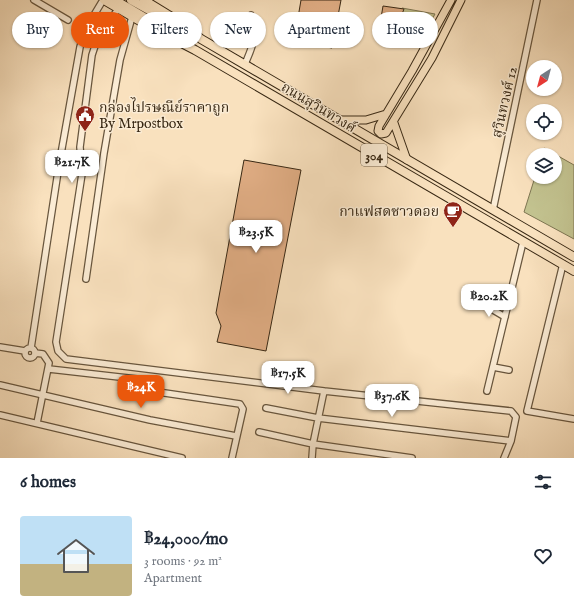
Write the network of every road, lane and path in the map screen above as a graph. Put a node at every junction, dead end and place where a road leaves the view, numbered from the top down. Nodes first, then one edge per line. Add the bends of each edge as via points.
1 (34, 0) edge
2 (103, 0) edge
3 (115, 0) edge
4 (131, 0) edge
5 (451, 0) edge
6 (461, 0) edge
7 (537, 0) edge
8 (118, 8) junction
9 (139, 9) edge
10 (68, 20) dead end
11 (251, 48) edge
12 (245, 64) junction
13 (386, 114) junction
14 (341, 120) junction
15 (394, 123) junction
16 (408, 160) junction
17 (493, 210) junction
18 (523, 242) junction
19 (574, 257) edge
20 (562, 264) junction
21 (574, 271) edge
22 (86, 280) dead end
23 (483, 304) dead end
24 (505, 317) junction
25 (0, 347) edge
26 (33, 350) junction
27 (25, 351) junction
28 (493, 367) junction
29 (49, 369) junction
30 (509, 370) dead end
31 (0, 385) edge
32 (324, 391) junction
33 (487, 391) dead end
34 (43, 395) junction
35 (266, 408) dead end
36 (0, 415) edge
37 (318, 418) junction
38 (574, 419) edge
39 (37, 423) junction
40 (259, 432) dead end
41 (236, 436) junction
42 (510, 440) junction
43 (313, 444) junction
44 (182, 458) edge
45 (232, 458) edge
46 (312, 458) edge
47 (412, 458) edge
48 (504, 458) edge

1 - 10 street
2 - 8 highway, ถนนสุวินทวงศ์ / 304
2 - 26 street via 85,30 80,47 59,165
3 - 9 highway, ถนนสุวินทวงศ์ / 304
4 - 9 highway, ถนนสุวินทวงศ์ / 304
5 - 13 main road
6 - 15 main road via 432,58
7 - 17 street, สุวินทวงศ์ 12
8 - 9 highway, ถนนสุวินทวงศ์ / 304
8 - 32 street via 97,40 92,55 80,147 82,174 56,342 58,351 66,359
9 - 12 highway, ถนนสุวินทวงศ์ / 304 via 183,24 201,39
9 - 18 highway, ถนนสุวินทวงศ์ / 304 via 174,38
9 - 22 street via 120,60
11 - 12 street
12 - 14 highway, ถนนสุวินทวงศ์ / 304
13 - 14 main road via 366,120
13 - 15 main road via 378,128 379,132 386,133
14 - 16 highway, ถนนสุวินทวงศ์ / 304
15 - 16 main road
16 - 17 highway, ถนนสุวินทวงศ์ / 304
17 - 19 highway, ถนนสุวินทวงศ์ / 304
18 - 20 highway, ถนนสุวินทวงศ์ / 304
18 - 24 street
20 - 21 highway, ถนนสุวินทวงศ์ / 304
20 - 38 street via 527,411
23 - 24 street
24 - 28 street
25 - 27 street
26 - 27 street
26 - 27 street via 33,357 29,358 25,356
26 - 29 street via 45,356 49,362
28 - 30 street
28 - 33 street
29 - 34 street
29 - 41 street via 137,379 158,392 240,404 243,409
31 - 34 street
32 - 37 street
32 - 42 street via 511,411 516,417
34 - 39 street
34 - 41 street via 150,420
35 - 37 street
36 - 39 street
37 - 42 street
37 - 43 street
39 - 44 street
40 - 43 street
41 - 45 street
42 - 48 street
43 - 46 street
43 - 47 street

